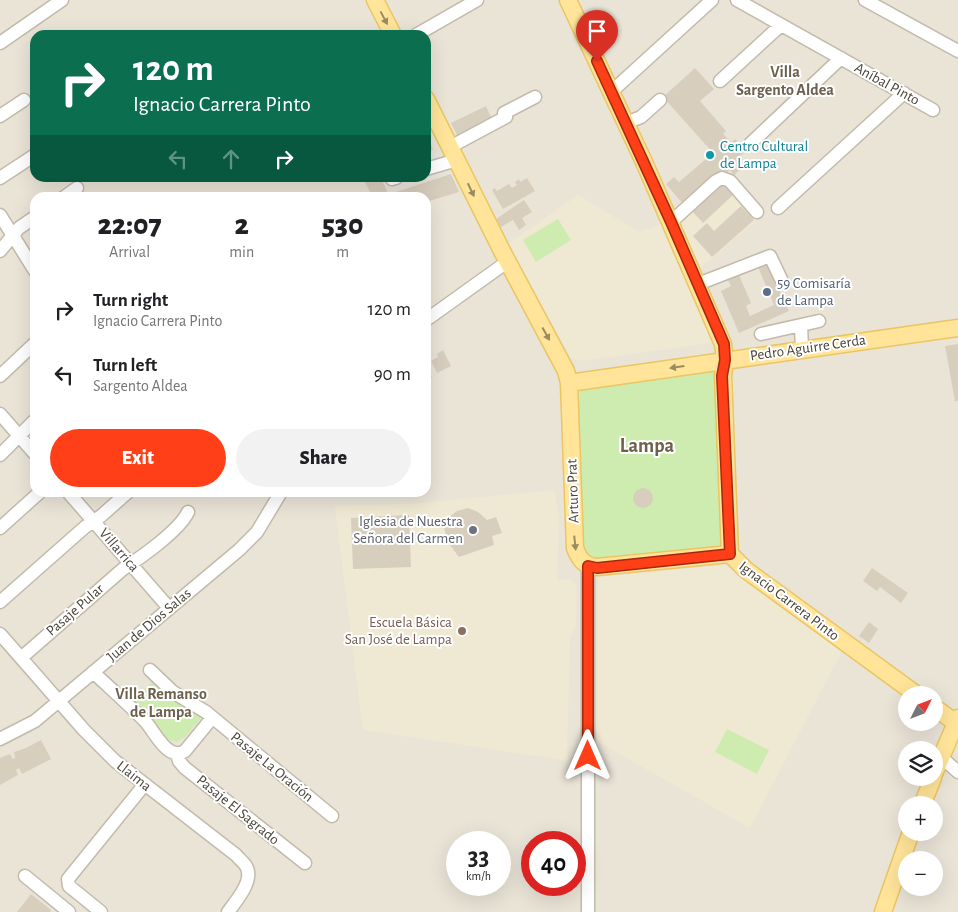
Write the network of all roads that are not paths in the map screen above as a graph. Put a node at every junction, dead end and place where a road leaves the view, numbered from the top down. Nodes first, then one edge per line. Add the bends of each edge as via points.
1 (62, 0) edge
2 (375, 0) edge
3 (477, 0) edge
4 (568, 0) edge
5 (712, 0) edge
6 (737, 0) edge
7 (865, 0) edge
8 (781, 25) junction
9 (390, 30) edge
10 (425, 30) edge
11 (0, 43) edge
12 (958, 51) edge
13 (841, 58) junction
14 (720, 81) dead end
15 (611, 92) junction
16 (904, 93) junction
17 (535, 96) dead end
18 (24, 100) dead end
19 (660, 100) dead end
20 (431, 109) edge
21 (933, 110) dead end
22 (0, 116) edge
23 (626, 123) junction
24 (750, 144) dead end
25 (454, 153) junction
26 (30, 158) edge
27 (431, 166) edge
28 (0, 178) edge
29 (77, 188) dead end
30 (72, 192) edge
31 (778, 208) dead end
32 (757, 212) dead end
33 (0, 215) edge
34 (30, 220) edge
35 (671, 222) junction
36 (13, 236) junction
37 (0, 252) edge
38 (507, 262) junction
39 (30, 263) edge
40 (781, 279) dead end
41 (698, 284) junction
42 (431, 316) edge
43 (819, 321) dead end
44 (801, 325) junction
45 (958, 328) edge
46 (761, 334) dead end
47 (30, 348) edge
48 (802, 349) junction
49 (725, 360) junction
50 (0, 376) edge
51 (569, 383) junction
52 (0, 414) edge
53 (30, 425) edge
54 (20, 436) junction
55 (30, 448) edge
56 (0, 455) edge
57 (34, 497) edge
58 (72, 497) edge
59 (122, 497) edge
60 (278, 497) edge
61 (188, 512) dead end
62 (93, 521) junction
63 (0, 528) edge
64 (730, 554) junction
65 (130, 564) junction
66 (588, 566) junction
67 (0, 602) edge
68 (169, 608) junction
69 (0, 634) edge
70 (21, 658) junction
71 (150, 670) dead end
72 (93, 672) junction
73 (905, 686) edge
74 (58, 701) junction
75 (943, 712) edge
76 (212, 718) junction
77 (957, 720) edge
78 (0, 739) edge
79 (943, 752) edge
80 (176, 754) junction
81 (943, 758) edge
82 (958, 772) edge
83 (145, 784) junction
84 (332, 816) dead end
85 (908, 841) edge
86 (304, 863) dead end
87 (26, 876) dead end
88 (70, 912) edge
89 (101, 912) edge
90 (228, 912) edge
91 (588, 912) edge
92 (883, 912) edge

1 - 11 street
2 -> 9 main road
3 - 10 street
4 - 15 main road
5 - 15 street
6 - 8 street, Aníbal Pinto
7 - 12 street
8 - 13 street, Aníbal Pinto
8 - 14 street
13 - 16 street, Aníbal Pinto
13 - 24 street
15 - 23 main road
16 - 21 street, Aníbal Pinto
16 - 31 street
17 - 25 street via 504,113 506,117
18 - 22 street
19 - 23 street via 641,117
20 - 25 main road, Arturo Prat
23 - 35 main road
25 - 27 street
25 -> 38 main road, Arturo Prat
26 - 28 street
29 - 30 street
32 - 35 street via 730,181 722,178
33 - 36 street
34 - 36 street
35 - 41 main road
36 - 37 street
36 - 39 street
38 - 42 street
38 -> 51 main road, Arturo Prat via 563,363
40 - 41 street via 770,256
41 - 49 main road via 724,344
43 - 44 street
44 - 46 street
44 - 48 street
45 - 48 main road, Pedro Aguirre Cerda
47 - 50 street
48 - 49 main road, Pedro Aguirre Cerda
49 -> 51 main road, Pedro Aguirre Cerda
49 - 64 main road via 722,376
51 -> 66 main road, Arturo Prat via 575,548 579,558
52 - 54 street
53 - 54 street
54 - 55 street
54 - 56 street
57 - 63 street
58 - 62 street, Villarrica
59 - 62 street
60 - 68 street, Juan de Dios Salas via 248,541
61 - 65 street, Pasaje Pular via 179,524
62 - 65 street, Villarrica
62 - 67 street
64 - 66 main road, Ignacio Carrera Pinto via 597,568
64 - 73 main road, Ignacio Carrera Pinto via 746,570
65 - 68 street, Villarrica
65 - 70 street, Pasaje Pular
66 - 91 street
68 - 72 street, Juan de Dios Salas
69 - 70 street, Llaima
70 - 74 street, Llaima
71 - 76 street, Pasaje La Oración via 173,692
72 - 74 street, Juan de Dios Salas
72 - 80 street, Pasaje El Sagrado via 146,722 166,748
74 - 78 street, Juan de Dios Salas via 35,721
74 - 83 street, Llaima via 96,743
75 - 77 main road
76 - 80 street via 185,751
76 - 84 street, Pasaje La Oración
77 - 79 main road
80 - 86 street, Pasaje El Sagrado via 185,768
81 - 82 street
83 - 89 street via 68,879 69,886
83 - 90 street, Llaima via 236,855 247,868 244,891
85 - 92 main road
87 - 88 street

